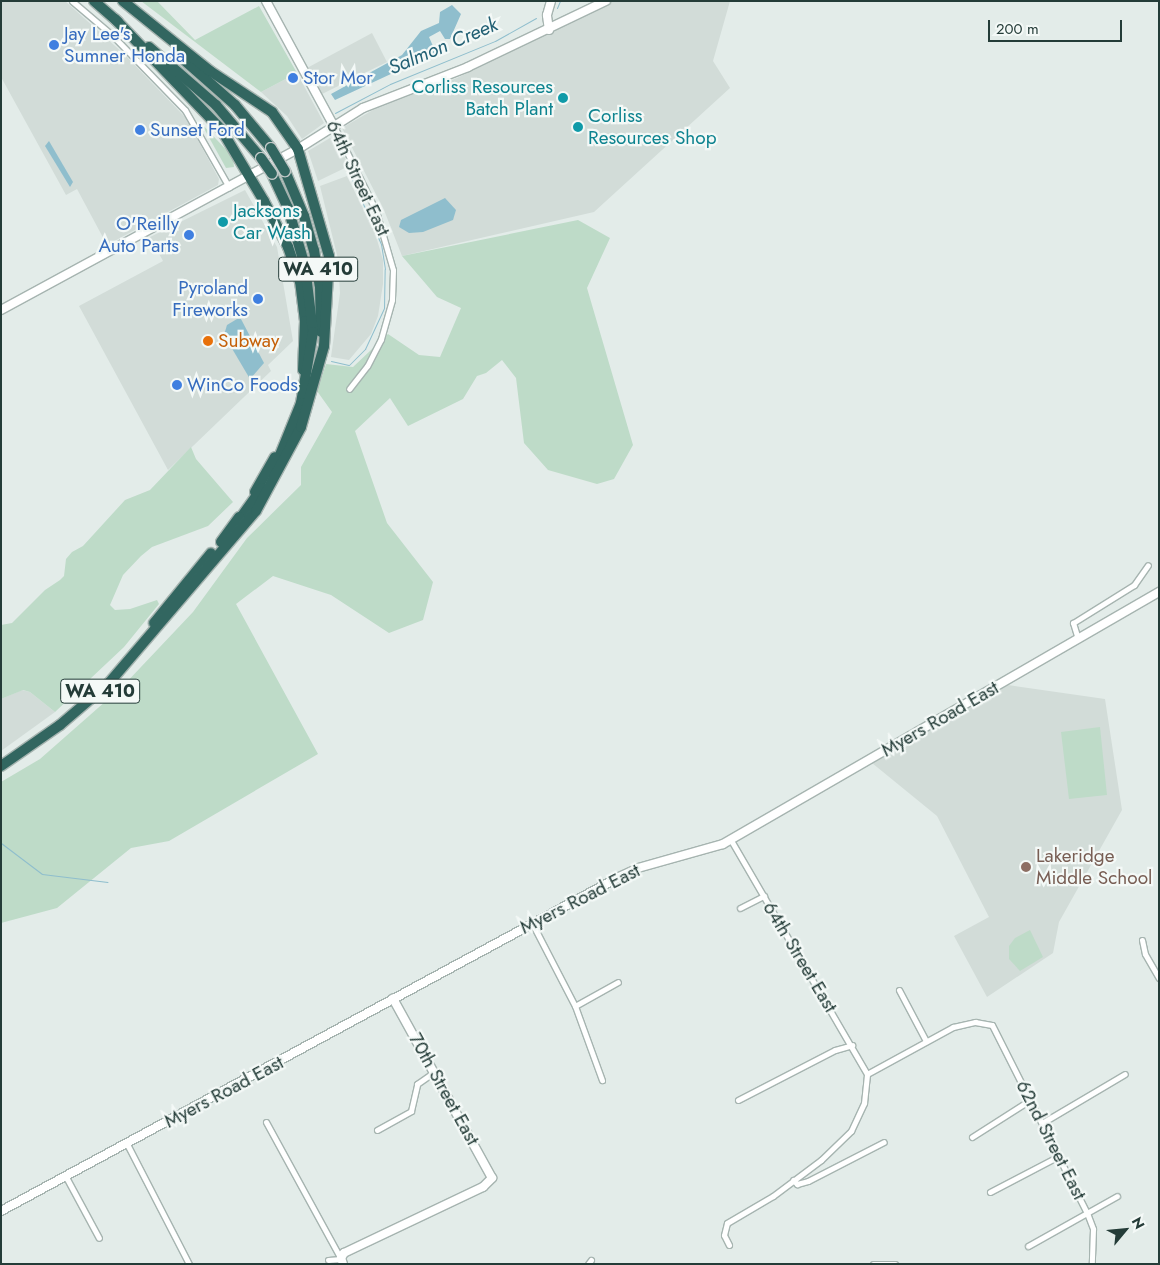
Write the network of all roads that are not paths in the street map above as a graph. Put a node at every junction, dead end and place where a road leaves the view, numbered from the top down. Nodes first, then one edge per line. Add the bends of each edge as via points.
1 (72, 1) edge
2 (94, 1) edge
3 (114, 1) edge
4 (122, 1) edge
5 (266, 1) edge
6 (551, 1) edge
7 (606, 1) edge
8 (115, 19) junction
9 (549, 30) junction
10 (334, 126) junction
11 (298, 149) junction
12 (249, 175) junction
13 (230, 187) junction
14 (1, 310) edge
15 (316, 373) junction
16 (349, 389) dead end
17 (220, 542) junction
18 (1148, 565) dead end
19 (200, 573) junction
20 (1159, 592) edge
21 (1078, 639) junction
22 (1, 758) edge
23 (1, 766) edge
24 (731, 840) junction
25 (764, 896) junction
26 (740, 908) dead end
27 (532, 923) junction
28 (1142, 940) dead end
29 (1156, 966) edge
30 (1159, 978) edge
31 (618, 982) dead end
32 (899, 990) dead end
33 (393, 999) junction
34 (575, 1006) junction
35 (926, 1041) junction
36 (852, 1045) junction
37 (434, 1072) junction
38 (867, 1074) junction
39 (602, 1080) dead end
40 (738, 1100) dead end
41 (1030, 1100) junction
42 (266, 1122) dead end
43 (1042, 1122) junction
44 (377, 1130) dead end
45 (972, 1138) dead end
46 (884, 1142) dead end
47 (127, 1144) junction
48 (1058, 1156) junction
49 (66, 1177) junction
50 (793, 1180) junction
51 (990, 1192) dead end
52 (1117, 1196) dead end
53 (1, 1211) edge
54 (1087, 1213) junction
55 (99, 1238) dead end
56 (729, 1244) dead end
57 (1028, 1246) dead end
58 (328, 1260) dead end
59 (342, 1262) edge
60 (189, 1264) edge
61 (873, 1264) edge
62 (895, 1264) edge
63 (1092, 1264) edge

1 - 13 street via 112,35 185,110
2 - 8 highway, WA 410
3 - 15 highway, WA 410, bridge via 235,105 271,148 285,171 304,216 317,264 321,330
4 - 11 highway via 210,71 272,112
5 - 10 street, 64th Street East
6 - 9 street via 547,15
7 - 9 street
8 - 12 highway via 222,130
8 - 17 highway, WA 410, bridge via 216,105 261,158 272,174 294,226 306,266 312,302 312,350 299,411 279,458 258,495
9 - 10 street via 459,71 373,103
10 - 11 street
10 - 16 street, 64th Street East via 376,210 394,270 392,300 381,339 368,366
11 - 12 street
11 - 15 highway via 329,256 327,327
12 - 13 street
12 - 17 highway via 295,263 304,308 304,361 298,394 279,448 258,488
13 - 14 street
15 - 19 highway, WA 410 via 300,427 274,481 256,511
17 - 19 highway, WA 410
18 - 21 street via 1134,585 1076,620 1072,626
19 - 22 highway, WA 410 via 105,678 61,716
19 - 23 highway, WA 410 via 108,683 60,725
20 - 21 street, Myers Road East
21 - 24 street, Myers Road East
24 - 25 street, 64th Street East
24 - 27 street, Myers Road East via 702,852 638,868
25 - 26 street
25 - 36 street, 64th Street East
27 - 33 street, Myers Road East
27 - 34 street
28 - 29 street
29 - 30 street
31 - 34 street
32 - 35 street
33 - 37 street, 70th Street East
33 - 47 street, Myers Road East
34 - 39 street
35 - 38 street
35 - 41 street, 62nd Street East via 964,1024 988,1023 999,1034
36 - 38 street, 64th Street East
36 - 40 street via 835,1050
37 - 44 street via 417,1084 411,1111
37 - 59 street, 70th Street East via 489,1170 491,1180 347,1252
38 - 50 street via 864,1103 851,1131 830,1153
41 - 43 street, 62nd Street East
41 - 45 street
42 - 59 street
43 - 43 street via 1125,1074
43 - 48 street, 62nd Street East
46 - 50 street via 808,1181 797,1184
47 - 49 street, Myers Road East
47 - 60 street
48 - 51 street
48 - 54 street, 62nd Street East
49 - 53 street, Myers Road East
49 - 55 street
50 - 56 street via 724,1227
52 - 54 street
54 - 57 street
54 - 63 street, 62nd Street East via 1093,1229
58 - 59 street
61 - 62 street

